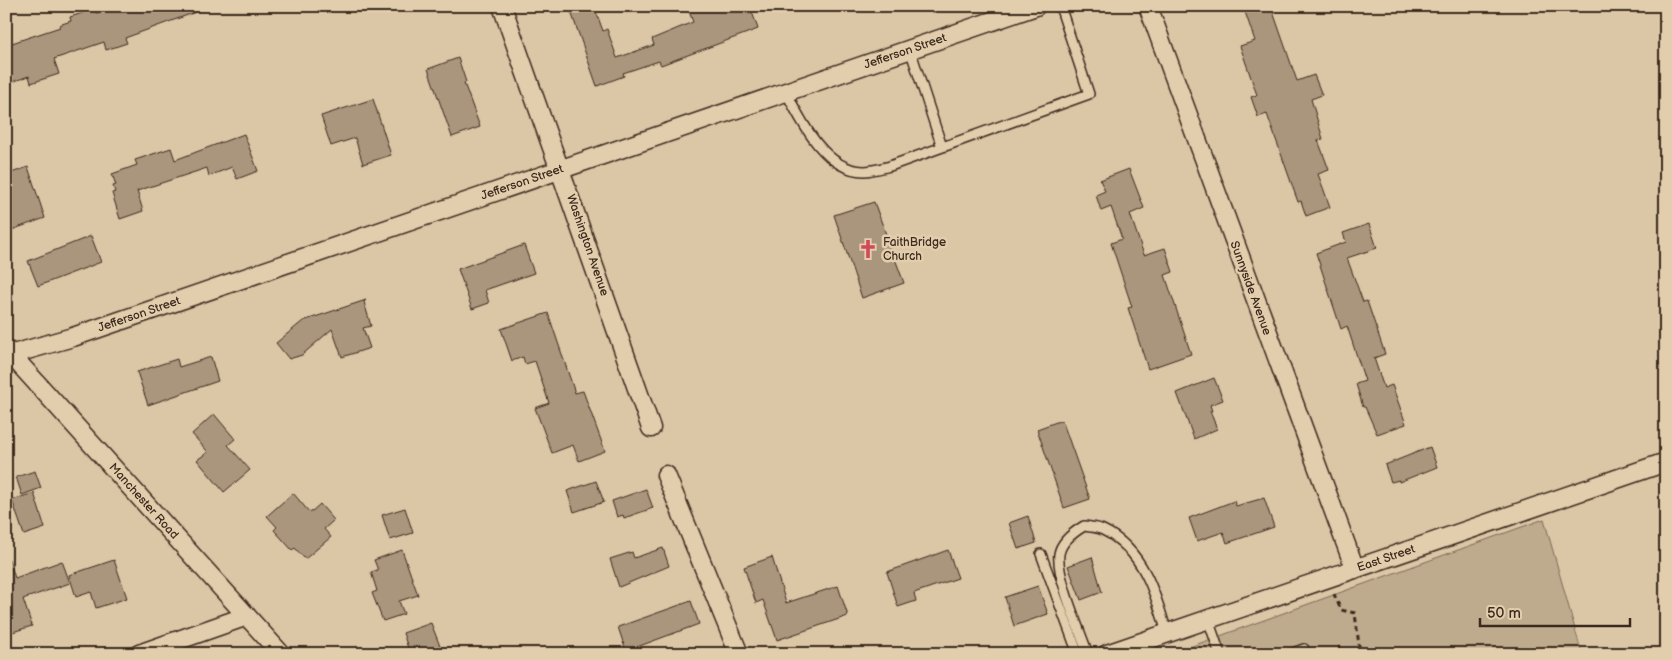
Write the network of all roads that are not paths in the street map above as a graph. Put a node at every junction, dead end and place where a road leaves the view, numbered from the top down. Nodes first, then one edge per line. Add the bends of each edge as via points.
1 (502, 6) edge
2 (1036, 6) edge
3 (1060, 6) edge
4 (1148, 6) edge
5 (910, 49) junction
6 (786, 92) junction
7 (942, 148) junction
8 (561, 169) junction
9 (8, 353) edge
10 (651, 428) dead end
11 (1666, 462) edge
12 (666, 475) dead end
13 (1041, 554) dead end
14 (1355, 569) junction
15 (247, 616) junction
16 (1208, 619) junction
17 (1167, 633) junction
18 (139, 654) edge
19 (281, 654) edge
20 (739, 654) edge
21 (1078, 654) edge
22 (1088, 654) edge
23 (1107, 654) edge
24 (1220, 654) edge
25 (1290, 654) edge
26 (1306, 654) edge

1 - 8 street, Washington Avenue
2 - 5 street, Jefferson Street
3 - 7 lane via 1089,94
4 - 14 street, Sunnyside Avenue
5 - 6 street, Jefferson Street
5 - 7 lane
6 - 7 lane via 805,129 835,162 862,171 890,166
6 - 8 street, Jefferson Street
8 - 9 street, Jefferson Street via 73,337
8 - 10 street, Washington Avenue
9 - 15 street, Manchester Road
11 - 14 street, East Street
12 - 20 street
13 - 21 lane
14 - 16 street, East Street
15 - 18 street
15 - 19 street, Manchester Road
16 - 17 street, East Street
16 - 24 lane
17 - 22 lane via 1157,599 1130,550 1103,529 1084,526 1066,539 1059,553 1060,572
17 - 23 street, East Street
25 - 26 lane via 1304,649

